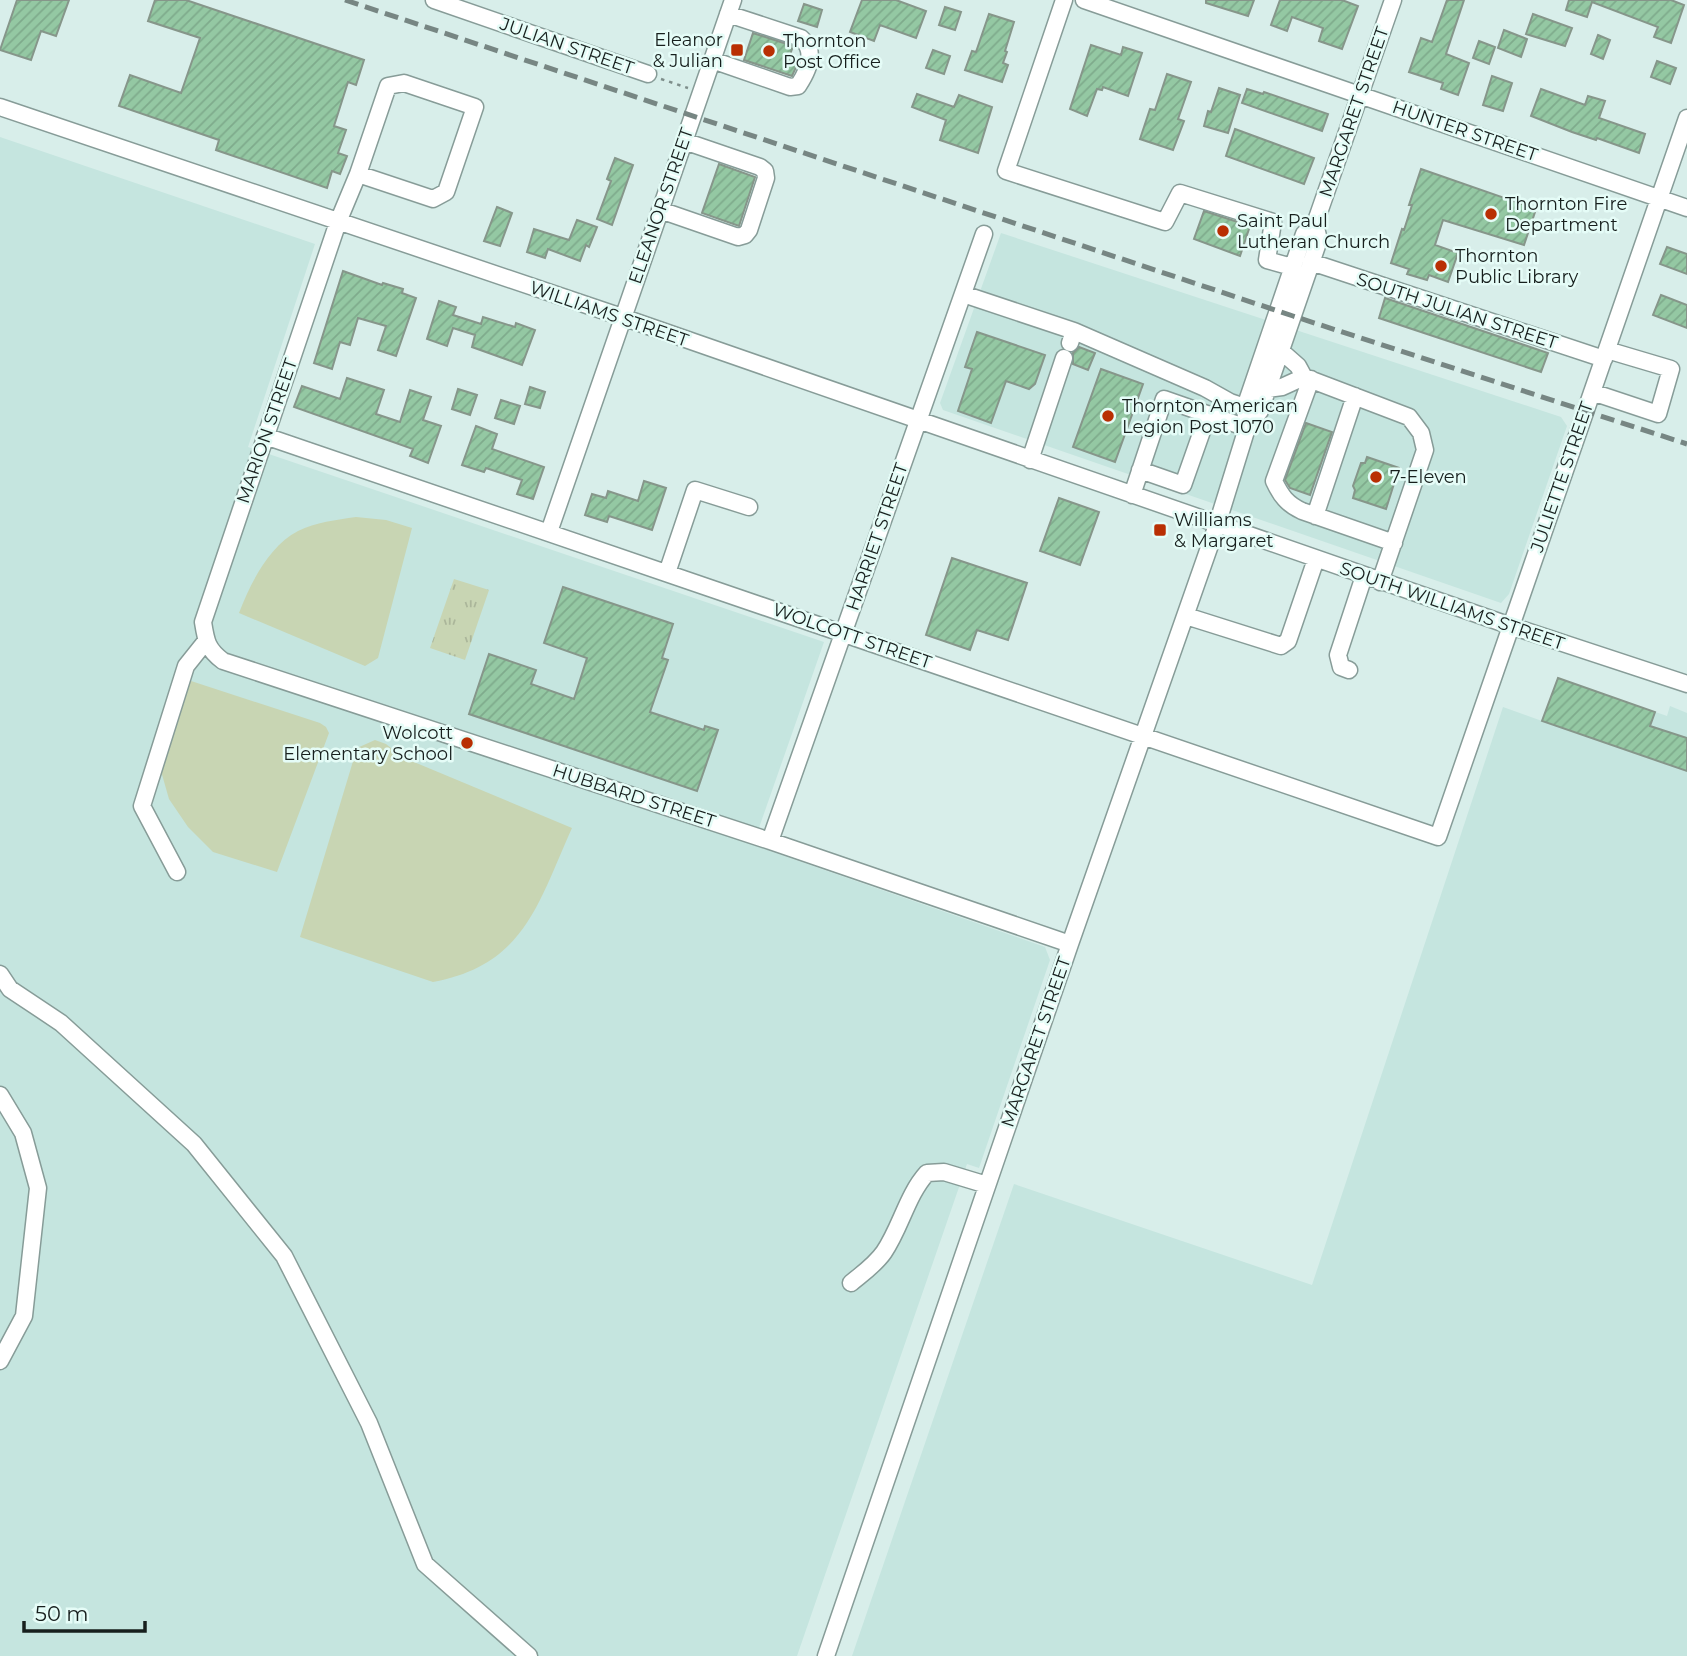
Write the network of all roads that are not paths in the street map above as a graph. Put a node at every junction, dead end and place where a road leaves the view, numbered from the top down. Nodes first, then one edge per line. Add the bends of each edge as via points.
1 (434, 0) edge
2 (1064, 0) edge
3 (1084, 0) edge
4 (1393, 0) edge
5 (730, 7) edge
6 (712, 60) junction
7 (648, 74) road end
8 (1360, 95) junction
9 (0, 107) edge
10 (1687, 118) edge
11 (684, 141) junction
12 (358, 174) junction
13 (1659, 198) junction
14 (1687, 208) edge
15 (660, 210) junction
16 (338, 222) junction
17 (1315, 224) junction
18 (984, 234) dead end
19 (1311, 262) junction
20 (1292, 267) junction
21 (963, 294) junction
22 (622, 317) junction
23 (1069, 344) junction
24 (1281, 351) junction
25 (1605, 354) junction
26 (1308, 378) junction
27 (1268, 389) junction
28 (1592, 392) junction
29 (1355, 396) junction
30 (1252, 409) junction
31 (1208, 414) junction
32 (918, 421) junction
33 (1247, 428) junction
34 (265, 436) junction
35 (1030, 460) junction
36 (1140, 470) junction
37 (1132, 495) junction
38 (748, 507) dead end
39 (1315, 516) junction
40 (1217, 525) junction
41 (549, 532) junction
42 (1394, 543) junction
43 (1316, 559) junction
44 (667, 573) junction
45 (1364, 576) junction
46 (1380, 582) junction
47 (1186, 616) junction
48 (1511, 626) junction
49 (844, 633) junction
50 (206, 641) junction
51 (1349, 670) dead end
52 (1687, 684) edge
53 (1144, 736) junction
54 (1438, 837) joint
55 (770, 841) junction
56 (177, 872) dead end
57 (1070, 944) junction
58 (0, 974) edge
59 (0, 1095) edge
60 (987, 1185) junction
61 (851, 1283) dead end
62 (0, 1362) edge
63 (529, 1656) edge
64 (826, 1656) edge

1 - 7 street, JULIAN STREET
2 - 20 street via 1006,171 1165,222 1180,193 1273,222 1267,260
3 - 8 street, HUNTER STREET
4 - 8 street, MARGARET STREET
5 - 6 street, ELEANOR STREET
5 - 6 street via 809,44 812,52 804,78 798,86 790,86
6 - 11 street, ELEANOR STREET
8 - 13 street, HUNTER STREET
8 - 17 street, MARGARET STREET
9 - 16 street, WILLIAMS STREET
10 - 13 street, JULIETTE STREET
11 - 15 street, ELEANOR STREET
11 - 15 street via 765,172 749,230 737,237
12 - 12 street, MARION STREET via 388,86 404,83 475,107 446,192 433,199
12 - 16 street, MARION STREET
13 - 14 street, HUNTER STREET
13 - 25 street, JULIETTE STREET
15 - 22 street, ELEANOR STREET
16 - 22 street, WILLIAMS STREET
16 - 34 street, MARION STREET
17 - 19 street, MARGARET STREET via 1319,240
17 - 20 street, MARGARET STREET via 1304,233
18 - 21 street, HARRIET STREET
19 - 24 street, MARGARET STREET
19 - 25 street, SOUTH JULIAN STREET
20 - 30 street, MARGARET STREET
21 - 23 street
21 - 32 street, HARRIET STREET
22 - 32 street, WILLIAMS STREET
22 - 41 street, ELEANOR STREET
23 - 30 street via 1205,388
23 - 35 street
24 - 26 street
24 - 27 street, MARGARET STREET
25 - 28 street, JULIETTE STREET
25 - 28 street, SOUTH JULIAN STREET via 1671,369 1658,414
26 - 27 street
26 - 29 street
26 - 39 street via 1274,481 1289,505
27 - 30 street, MARGARET STREET
28 - 48 street, JULIETTE STREET
29 - 39 street
29 - 42 street via 1409,417 1426,450
30 - 33 street, MARGARET STREET
31 - 33 street
31 - 36 street via 1183,485
31 - 36 street via 1164,399
32 - 35 street, WILLIAMS STREET
32 - 49 street, HARRIET STREET
33 - 40 street, MARGARET STREET
34 - 41 street, WOLCOTT STREET
34 - 50 street, MARION STREET via 203,622
35 - 37 street, WILLIAMS STREET
36 - 37 street
37 - 40 street, WILLIAMS STREET
38 - 44 street via 695,490
39 - 42 street
40 - 43 street, SOUTH WILLIAMS STREET
40 - 47 street, MARGARET STREET
41 - 44 street, WOLCOTT STREET
42 - 46 street
43 - 45 street, SOUTH WILLIAMS STREET
43 - 47 street via 1288,641 1281,646
44 - 49 street, WOLCOTT STREET
45 - 46 street, SOUTH WILLIAMS STREET
45 - 51 street via 1338,655 1341,667
46 - 48 street, SOUTH WILLIAMS STREET
47 - 53 street, MARGARET STREET
48 - 52 street, SOUTH WILLIAMS STREET
48 - 54 street, JULIETTE STREET
49 - 53 street, WOLCOTT STREET
49 - 55 street, HARRIET STREET
50 - 55 street, HUBBARD STREET via 223,661
50 - 56 street via 186,666 142,806
53 - 54 street, WOLCOTT STREET
53 - 57 street, MARGARET STREET
55 - 57 street, HUBBARD STREET
57 - 60 street, MARGARET STREET
58 - 63 street via 10,989 61,1023 194,1144 284,1256 369,1423 425,1564
59 - 62 street via 23,1133 38,1188 24,1316
60 - 61 street via 944,1172 927,1173 917,1184 885,1251
60 - 64 street, MARGARET STREET

